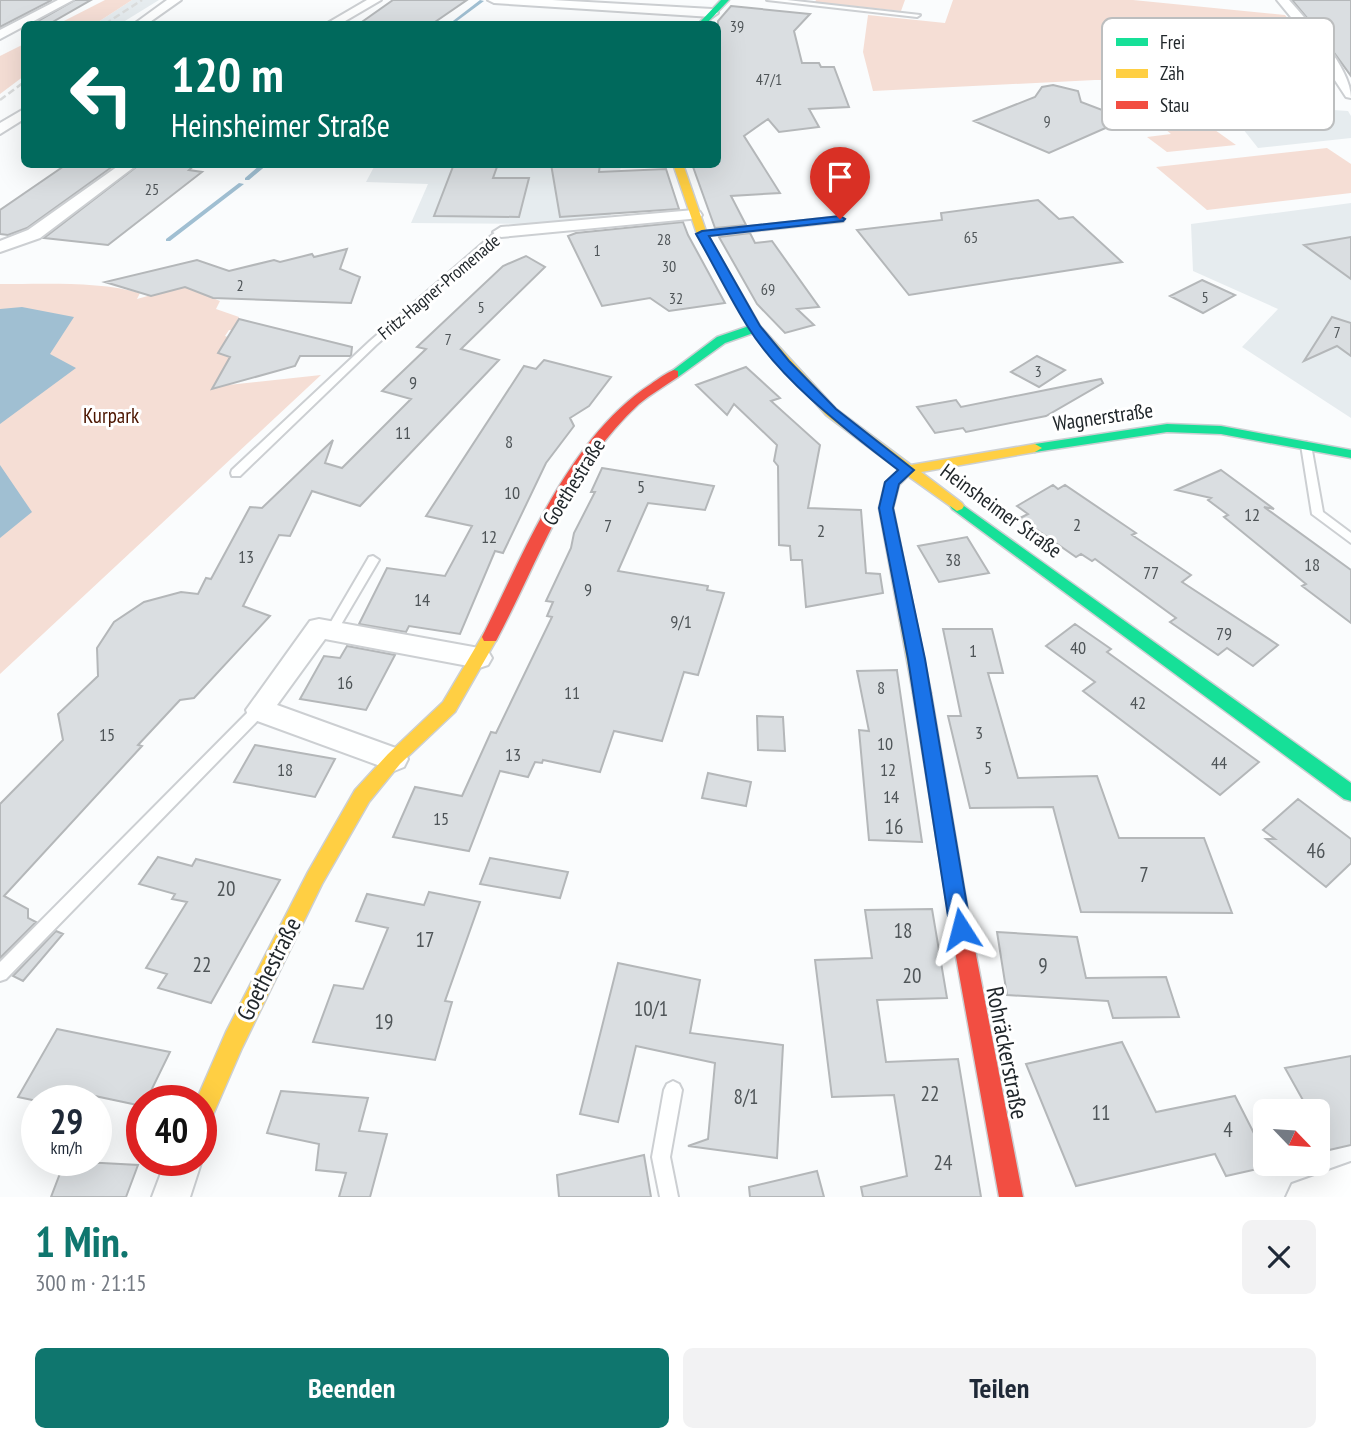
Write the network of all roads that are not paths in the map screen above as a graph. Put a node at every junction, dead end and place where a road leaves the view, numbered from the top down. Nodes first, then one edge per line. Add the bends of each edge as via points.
1 (67, 0) edge
2 (175, 0) edge
3 (375, 0) edge
4 (494, 0) edge
5 (725, 0) edge
6 (770, 0) edge
7 (1283, 0) edge
8 (574, 3) edge
9 (917, 15) dead end
10 (1298, 18) edge
11 (707, 19) edge
12 (27, 21) edge
13 (145, 21) edge
14 (337, 21) edge
15 (21, 24) edge
16 (0, 35) edge
17 (1334, 68) edge
18 (1351, 94) edge
19 (21, 115) edge
20 (0, 130) edge
21 (125, 168) edge
22 (679, 168) edge
23 (694, 215) junction
24 (840, 219) dead end
25 (501, 232) joint
26 (702, 234) junction
27 (0, 247) edge
28 (755, 328) junction
29 (1306, 446) junction
30 (1351, 454) edge
31 (907, 470) junction
32 (236, 473) dead end
33 (1351, 539) edge
34 (373, 560) dead end
35 (332, 630) junction
36 (479, 658) junction
37 (259, 710) junction
38 (394, 759) junction
39 (1351, 793) edge
40 (0, 973) edge
41 (214, 1085) edge
42 (673, 1090) dead end
43 (178, 1176) edge
44 (1351, 1182) edge
45 (171, 1197) edge
46 (669, 1197) edge
47 (1012, 1197) edge
48 (1305, 1197) edge

1 - 12 street
2 - 13 street
3 - 14 street
4 - 8 street
5 - 11 street
6 - 9 lane
7 - 10 street
8 - 11 street
15 - 16 street
17 - 18 street
19 - 20 street
21 - 27 street via 34,234
22 - 23 street, Heinsheimer Straße
23 - 25 street, Fritz-Hagner-Promenade
23 - 26 street, Heinsheimer Straße
24 - 26 lane
25 - 32 lane, Fritz-Hagner-Promenade via 373,343
26 - 28 street, Heinsheimer Straße
28 - 31 street, Heinsheimer Straße via 831,412
28 - 36 street, Goethestraße via 721,340 632,404 609,428 569,484
29 - 30 street, Wagnerstraße
29 - 31 street, Wagnerstraße via 1221,430 1167,428
29 - 33 lane via 1318,514
31 - 39 street, Heinsheimer Straße
31 - 47 street, Rohräckerstraße via 892,482 886,508
34 - 35 lane
35 - 36 street
35 - 37 street via 319,628
36 - 38 street, Goethestraße via 449,707
37 - 38 street
37 - 40 lane
38 - 41 street, Goethestraße via 362,796 315,878
42 - 46 lane via 661,1157
43 - 45 street
44 - 48 street

